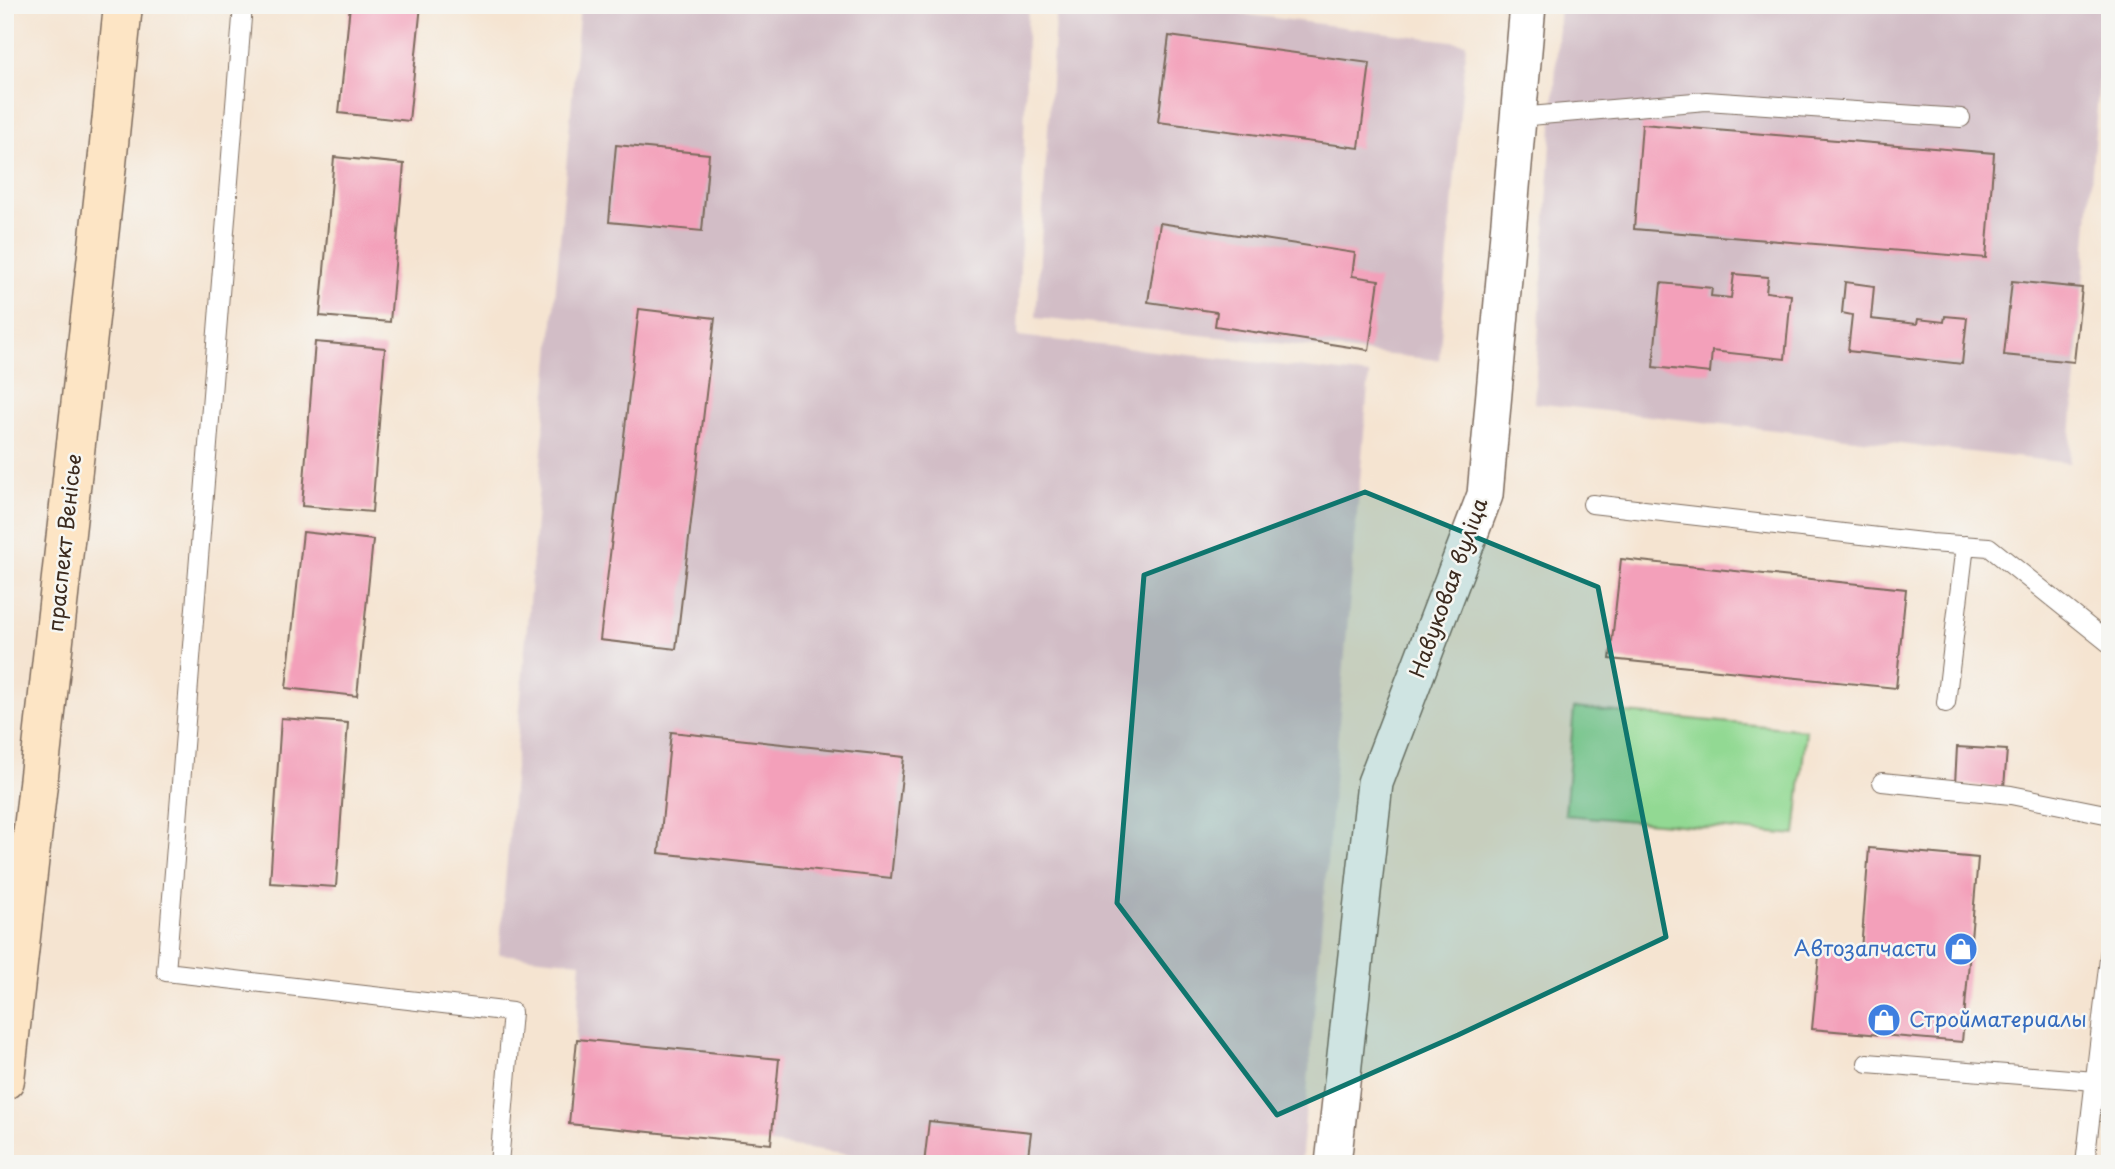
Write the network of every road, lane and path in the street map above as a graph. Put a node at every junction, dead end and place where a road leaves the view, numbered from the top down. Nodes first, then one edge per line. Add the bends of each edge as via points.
1 (123, 5) edge
2 (243, 5) edge
3 (1528, 5) edge
4 (1518, 117) junction
5 (1961, 118) dead end
6 (1592, 504) dead end
7 (1965, 545) junction
8 (2110, 644) edge
9 (1946, 703) dead end
10 (1882, 782) dead end
11 (2110, 815) edge
12 (2110, 950) edge
13 (2107, 997) edge
14 (1867, 1063) dead end
15 (5, 1080) edge
16 (2095, 1082) junction
17 (499, 1164) edge
18 (1333, 1164) edge
19 (2085, 1164) edge

1 - 15 street, праспект Венісье
2 - 17 lane via 166,972 512,1012
3 - 4 street, Навуковая вуліца
4 - 5 lane via 1706,101
4 - 18 street, Навуковая вуліца via 1485,495 1375,783
6 - 7 lane
7 - 8 lane via 1989,547
7 - 9 lane
10 - 11 lane via 2011,795
12 - 13 lane
13 - 16 lane
14 - 16 lane
16 - 19 lane

